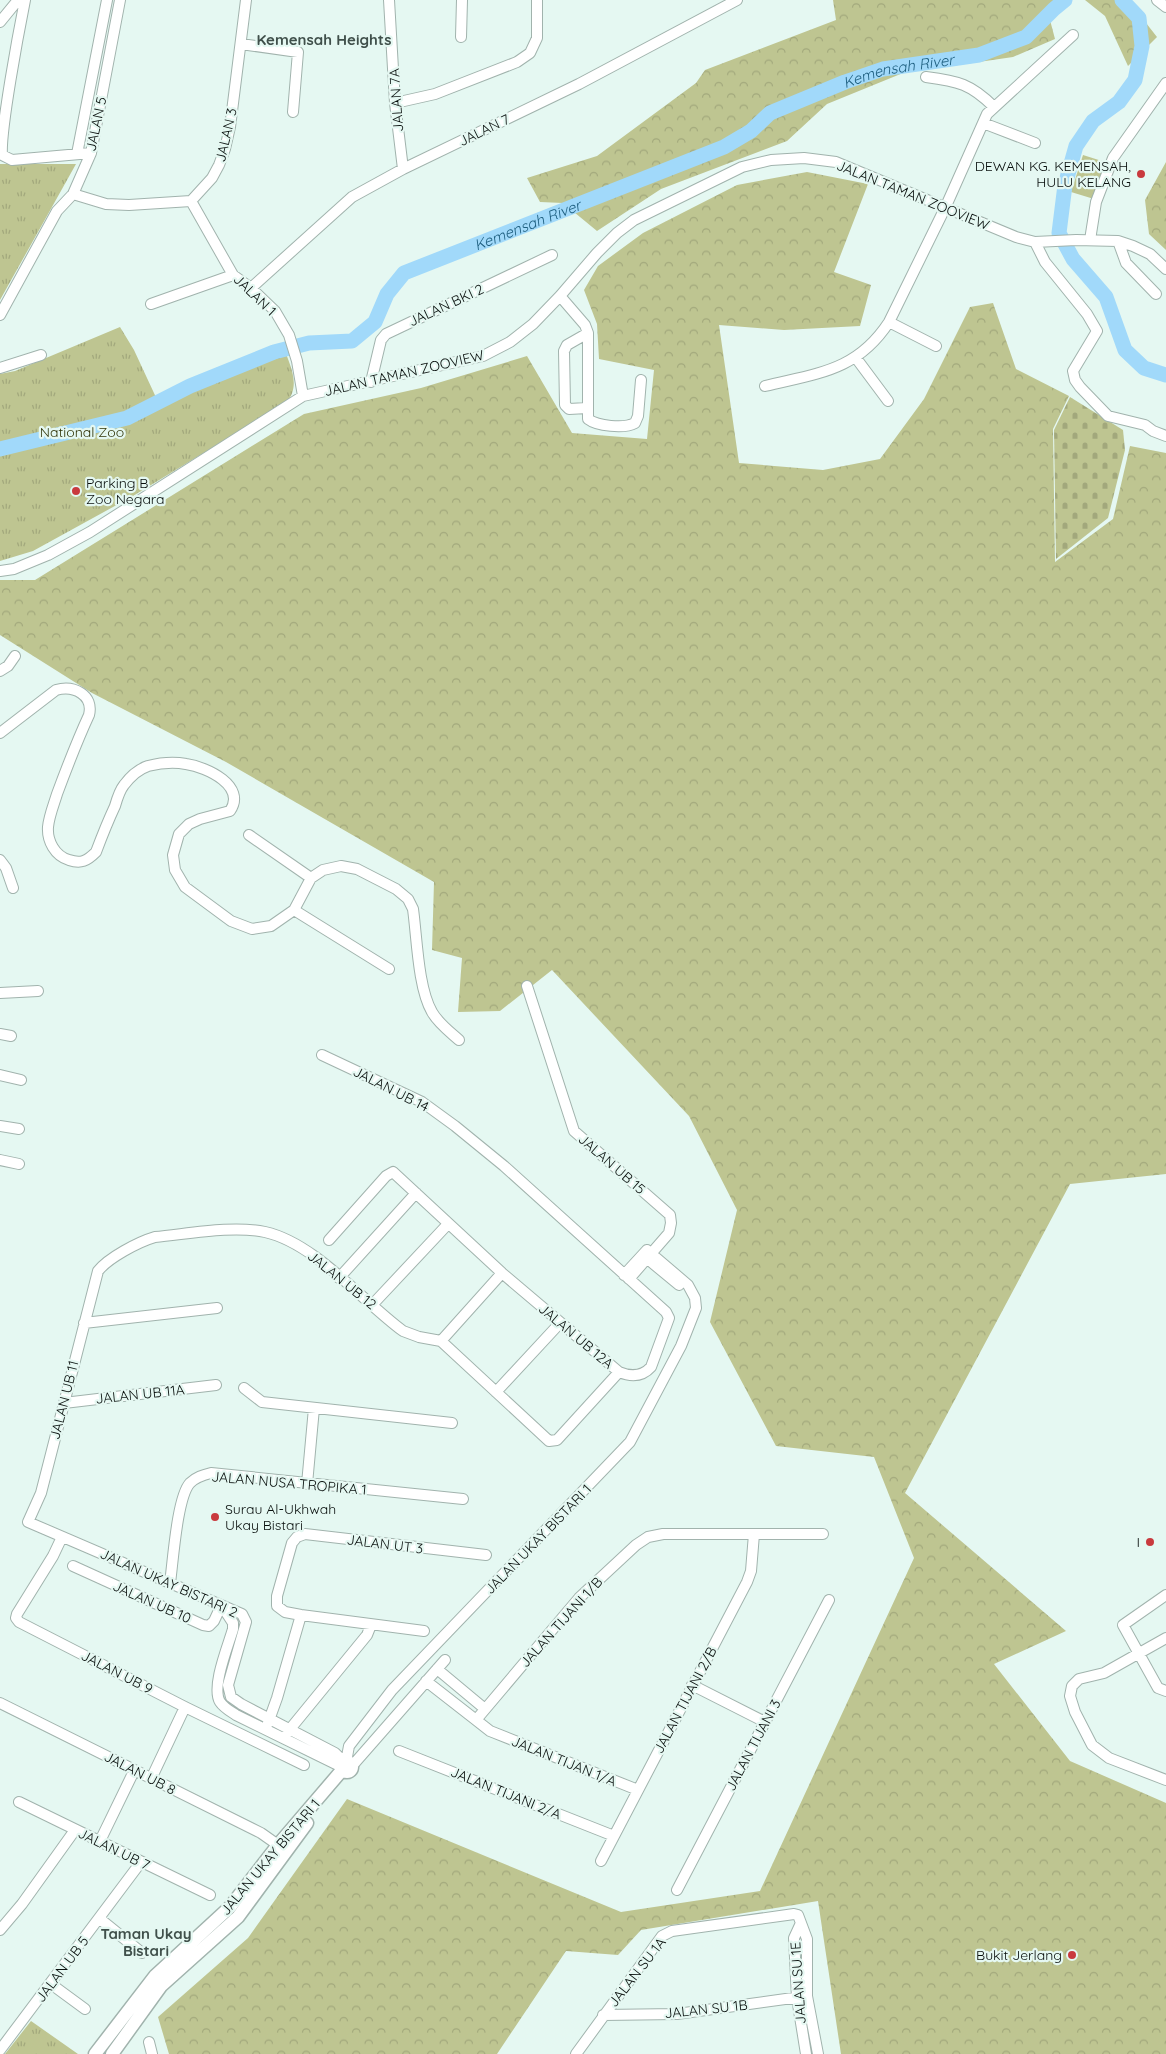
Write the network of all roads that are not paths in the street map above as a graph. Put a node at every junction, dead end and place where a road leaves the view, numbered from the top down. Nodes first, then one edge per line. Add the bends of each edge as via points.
1 (18, 0) edge
2 (25, 0) edge
3 (107, 0) edge
4 (120, 0) edge
5 (246, 0) edge
6 (389, 0) edge
7 (462, 0) edge
8 (537, 0) edge
9 (737, 0) edge
10 (1157, 0) edge
11 (1166, 7) edge
12 (0, 22) edge
13 (1073, 35) dead end
14 (461, 37) dead end
15 (241, 44) junction
16 (926, 77) dead end
17 (1166, 83) edge
18 (395, 103) junction
19 (994, 107) junction
20 (293, 112) dead end
21 (1, 119) edge
22 (983, 123) junction
23 (1035, 142) dead end
24 (91, 153) junction
25 (77, 154) junction
26 (403, 169) junction
27 (72, 194) junction
28 (191, 201) junction
29 (946, 206) junction
30 (1090, 240) junction
31 (1118, 241) junction
32 (1040, 242) junction
33 (552, 255) dead end
34 (1166, 270) edge
35 (233, 275) junction
36 (251, 288) junction
37 (1156, 294) dead end
38 (560, 296) junction
39 (151, 304) dead end
40 (0, 315) edge
41 (889, 322) junction
42 (588, 333) junction
43 (936, 346) dead end
44 (41, 355) dead end
45 (856, 358) junction
46 (0, 368) edge
47 (641, 380) dead end
48 (371, 382) junction
49 (765, 386) dead end
50 (302, 396) junction
51 (888, 400) dead end
52 (587, 408) junction
53 (1166, 436) edge
54 (0, 571) edge
55 (15, 656) dead end
56 (0, 671) edge
57 (0, 733) edge
58 (249, 835) dead end
59 (0, 860) edge
60 (311, 878) junction
61 (13, 888) dead end
62 (294, 910) junction
63 (389, 969) dead end
64 (528, 986) dead end
65 (38, 991) dead end
66 (0, 994) edge
67 (0, 1034) edge
68 (12, 1036) dead end
69 (459, 1040) dead end
70 (322, 1055) dead end
71 (0, 1075) edge
72 (21, 1080) dead end
73 (0, 1126) edge
74 (19, 1129) dead end
75 (0, 1160) edge
76 (19, 1164) dead end
77 (504, 1166) joint
78 (416, 1193) junction
79 (448, 1224) junction
80 (329, 1240) dead end
81 (647, 1255) junction
82 (98, 1271) joint
83 (502, 1273) junction
84 (627, 1277) junction
85 (339, 1278) junction
86 (373, 1304) junction
87 (217, 1308) dead end
88 (84, 1323) junction
89 (560, 1323) junction
90 (440, 1341) junction
91 (619, 1372) junction
92 (216, 1386) dead end
93 (244, 1388) dead end
94 (496, 1392) junction
95 (64, 1403) junction
96 (314, 1408) junction
97 (452, 1423) dead end
98 (307, 1484) junction
99 (463, 1499) dead end
100 (34, 1525) joint
101 (754, 1534) junction
102 (823, 1534) dead end
103 (62, 1537) junction
104 (486, 1555) dead end
105 (74, 1566) dead end
106 (170, 1583) junction
107 (1166, 1595) edge
108 (829, 1600) dead end
109 (221, 1606) junction
110 (301, 1615) junction
111 (371, 1625) junction
112 (424, 1631) dead end
113 (1166, 1638) edge
114 (1140, 1654) junction
115 (445, 1660) dead end
116 (437, 1669) junction
117 (426, 1681) junction
118 (692, 1685) junction
119 (461, 1690) junction
120 (1166, 1691) edge
121 (452, 1702) junction
122 (0, 1703) edge
123 (185, 1707) junction
124 (485, 1709) junction
125 (270, 1718) junction
126 (476, 1720) junction
127 (765, 1722) junction
128 (265, 1729) junction
129 (286, 1734) junction
130 (399, 1751) dead end
131 (304, 1765) dead end
132 (346, 1766) junction
133 (134, 1771) junction
134 (151, 1780) junction
135 (1166, 1780) edge
136 (638, 1790) junction
137 (19, 1802) dead end
138 (76, 1830) junction
139 (614, 1836) junction
140 (100, 1841) junction
141 (278, 1845) junction
142 (601, 1861) dead end
143 (141, 1862) junction
144 (677, 1890) dead end
145 (210, 1894) dead end
146 (100, 1919) junction
147 (800, 1925) joint
148 (0, 1930) edge
149 (142, 1953) dead end
150 (51, 1984) junction
151 (802, 1996) junction
152 (85, 2009) dead end
153 (604, 2015) junction
154 (148, 2042) dead end
155 (0, 2050) edge
156 (95, 2054) edge
157 (112, 2054) edge
158 (152, 2054) edge
159 (576, 2054) edge
160 (806, 2054) edge
161 (818, 2054) edge

1 - 12 street
2 - 21 street
3 - 25 street, JALAN 5
4 - 24 street, JALAN 5
5 - 15 street, JALAN 3
6 - 18 street, JALAN 7A
7 - 14 street
8 - 18 street via 537,38 530,53 517,62 435,94
9 - 26 street, JALAN 7 via 579,84
10 - 11 street
13 - 19 street
15 - 20 street via 298,52
15 - 28 street, JALAN 3 via 230,127 220,165
16 - 19 street via 952,80 967,86
17 - 30 street via 1113,158 1096,202
18 - 26 street, JALAN 7A
19 - 22 street
21 - 25 street via 0,150 7,158
22 - 23 street
22 - 29 street
24 - 25 street
24 - 27 street, JALAN 5
26 - 36 street, JALAN 7 via 352,196
27 - 28 street via 106,204 129,206
27 - 40 street, JALAN 5 via 57,212
28 - 35 street, JALAN 1
29 - 32 street, JALAN TAMAN ZOOVIEW via 1016,237
29 - 38 street, JALAN TAMAN ZOOVIEW via 836,162 804,158 771,160 742,167 634,220 597,253
29 - 41 street
30 - 31 street
30 - 32 street
31 - 34 street via 1150,254
31 - 37 street via 1126,263
32 - 53 street via 1045,262 1097,331 1073,370 1075,380 1108,416 1145,425
33 - 48 street, JALAN BKI 2 via 386,334 381,340
35 - 36 street, JALAN 1
35 - 39 street
36 - 50 street, JALAN 1 via 276,311 289,334
38 - 42 street
38 - 48 street, JALAN TAMAN ZOOVIEW via 510,342 483,356
41 - 43 street
41 - 45 street via 878,338
42 - 52 street
42 - 52 street via 567,345 564,351 565,405 569,409
44 - 46 street
45 - 49 street via 831,369
45 - 51 street
47 - 52 street via 638,416 629,427 594,424 588,419
48 - 50 street, JALAN TAMAN ZOOVIEW
50 - 54 street, JALAN TAMAN ZOOVIEW via 90,532 48,555 14,569
55 - 56 street
57 - 62 street via 56,690 76,689 89,701 91,708 50,815 48,836 59,856 80,862 96,852 123,786 134,774 146,767 187,764 210,772 231,788 235,796 230,811 200,819 179,834 173,855 175,870 185,886 231,921 252,929 271,926
58 - 60 street
59 - 61 street
60 - 62 street
60 - 69 street via 323,870 341,866 357,869 396,889 408,899 413,909 425,997 432,1013
62 - 63 street
64 - 81 street, JALAN UB 15 via 574,1131 670,1215 669,1233
65 - 66 street
67 - 68 street
70 - 77 street, JALAN UB 14 via 422,1102
71 - 72 street
73 - 74 street
75 - 76 street
77 - 84 street, JALAN UB 12A
78 - 79 street, JALAN UB 12A
78 - 80 street, JALAN UB 12A via 393,1172
78 - 85 street
79 - 83 street, JALAN UB 12A
79 - 86 street
81 - 84 street, JALAN UB 15
81 - 132 street, JALAN UKAY BISTARI 1 via 688,1285 696,1308 681,1346 630,1442 392,1690 349,1746
82 - 85 street, JALAN UB 12 via 103,1264 145,1240 233,1230 264,1232 290,1240
82 - 88 street, JALAN UB 11
83 - 89 street, JALAN UB 12A
83 - 90 street
84 - 91 street, JALAN UB 12A via 669,1318 652,1367 634,1376
85 - 86 street, JALAN UB 12
86 - 90 street, JALAN UB 12 via 403,1331
87 - 88 street
88 - 95 street, JALAN UB 11
89 - 91 street, JALAN UB 12A
89 - 94 street
90 - 94 street
91 - 94 street via 553,1441 549,1441
92 - 95 street, JALAN UB 11A
93 - 96 street via 262,1402
95 - 100 street, JALAN UB 11 via 40,1493 28,1522
96 - 97 street
96 - 98 street
98 - 99 street, JALAN NUSA TROPIKA 1
98 - 106 street, JALAN NUSA TROPIKA 1 via 212,1474 200,1476 189,1484 183,1498
100 - 103 street, JALAN UKAY BISTARI 2
101 - 102 street, JALAN TIJANI 1/B
101 - 118 street, JALAN TIJANI 2/B via 747,1582
101 - 124 street, JALAN TIJANI 1/B via 663,1534 636,1544 579,1598
103 - 106 street, JALAN UKAY BISTARI 2
103 - 123 street, JALAN UB 9 via 16,1618
104 - 110 street, JALAN UT 3 via 305,1534 292,1543 277,1596 277,1606 285,1612
105 - 109 street, JALAN UB 10 via 203,1625 209,1626 214,1622
106 - 109 street, JALAN UKAY BISTARI 2
107 - 114 street via 1123,1625
108 - 127 street, JALAN TIJANI 3
109 - 125 street, JALAN UKAY BISTARI 2 via 242,1614 246,1622 228,1685 231,1697
109 - 128 street via 233,1628 217,1686 219,1701 231,1712
110 - 111 street, JALAN UT 3
110 - 125 street
111 - 112 street, JALAN UT 3
111 - 129 street via 367,1635
113 - 114 street
114 - 120 street via 1158,1688
114 - 135 street via 1104,1672 1079,1679 1072,1686 1070,1696 1092,1746 1109,1758
115 - 116 street, JALAN UKAY BISTARI 1
116 - 117 street, JALAN UKAY BISTARI 1
116 - 119 street
117 - 121 street
117 - 132 street, JALAN UKAY BISTARI 1
118 - 127 street
118 - 136 street, JALAN TIJANI 2/B
119 - 121 street
119 - 124 street
121 - 126 street
122 - 133 street, JALAN UB 8
123 - 131 street, JALAN UB 9
123 - 134 street
124 - 126 street, JALAN TIJANI 1/B
125 - 128 street
125 - 129 street, JALAN UKAY BISTARI 2
126 - 136 street, JALAN TIJAN 1/A via 490,1731
127 - 144 street, JALAN TIJANI 3
128 - 129 street
129 - 132 street
130 - 139 street, JALAN TIJANI 2/A
132 - 141 street, JALAN UKAY BISTARI 1
132 - 157 street, JALAN UKAY BISTARI 1 via 238,1917 161,1986
133 - 134 street, JALAN UB 8
133 - 140 street
134 - 141 street, JALAN UB 8 via 261,1833
136 - 139 street, JALAN TIJANI 2/B
137 - 138 street, JALAN UB 7
138 - 140 street, JALAN UB 7
138 - 148 street
139 - 142 street, JALAN TIJANI 2/B
140 - 143 street, JALAN UB 7
141 - 156 street, JALAN UKAY BISTARI 1 via 230,1907 155,1976
143 - 145 street, JALAN UB 7
143 - 146 street, JALAN UB 5
146 - 149 street
146 - 150 street, JALAN UB 5
147 - 151 street, JALAN SU 1E via 807,1939
147 - 153 street, JALAN SU 1A via 798,1915 794,1914 672,1931 662,1936
150 - 152 street
150 - 155 street, JALAN UB 5
151 - 153 street, JALAN SU 1B via 677,2014
151 - 160 street, JALAN SU 1E
151 - 161 street, JALAN SU 1E
153 - 159 street, JALAN SU 1A
154 - 158 street

